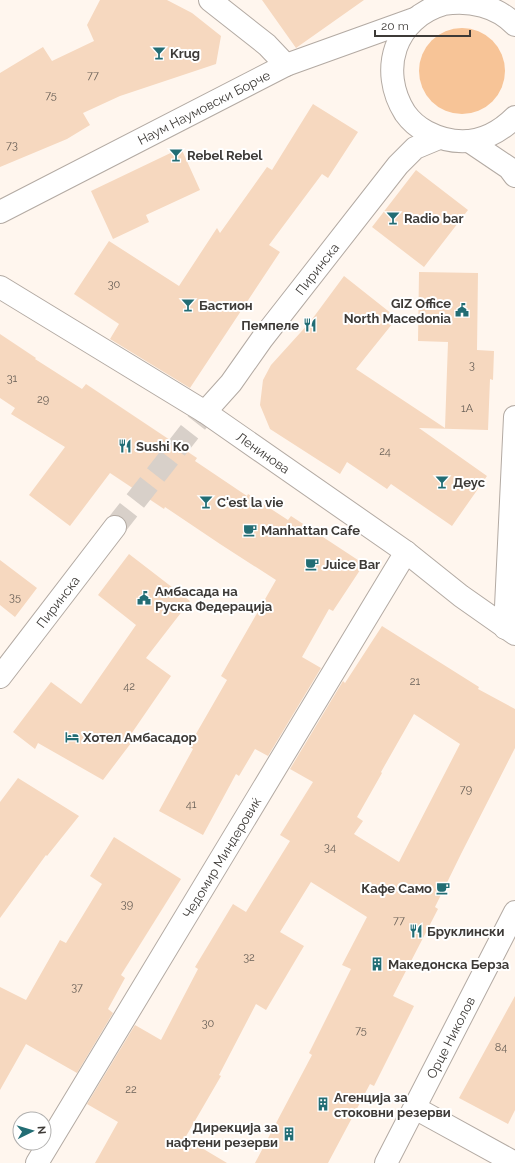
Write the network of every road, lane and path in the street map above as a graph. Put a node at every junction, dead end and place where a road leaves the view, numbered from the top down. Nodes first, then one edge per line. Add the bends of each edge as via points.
1 (210, 0) edge
2 (476, 1) edge
3 (414, 19) junction
4 (515, 25) edge
5 (286, 65) junction
6 (512, 124) edge
7 (439, 138) junction
8 (469, 141) junction
9 (515, 176) edge
10 (0, 212) edge
11 (0, 287) edge
12 (205, 412) junction
13 (515, 417) edge
14 (115, 527) tunnel mouth
15 (406, 552) junction
16 (510, 631) edge
17 (0, 677) edge
18 (515, 912) edge
19 (415, 1108) junction
20 (37, 1163) edge
21 (386, 1163) edge
22 (515, 1163) edge

1 - 5 street via 267,45
2 - 3 street via 452,1 432,7
2 - 4 street via 494,8
3 - 5 street, Наум Наумовски Борче
3 - 7 street via 401,35 393,54 392,75 396,95 406,114 421,128
5 - 10 street, Наум Наумовски Борче
6 - 8 street via 488,137
7 - 8 street via 454,142
7 - 12 street, Пиринска via 416,148 398,165
8 - 9 street via 509,168
11 - 12 street, Ленинова
12 - 15 street, Ленинова
13 - 16 street
14 - 17 street, Пиринска
15 - 16 street, Ленинова
15 - 20 street, Чедомир Миндеровиќ
18 - 19 street, Орце Николов
19 - 21 street, Орце Николов
19 - 22 street

